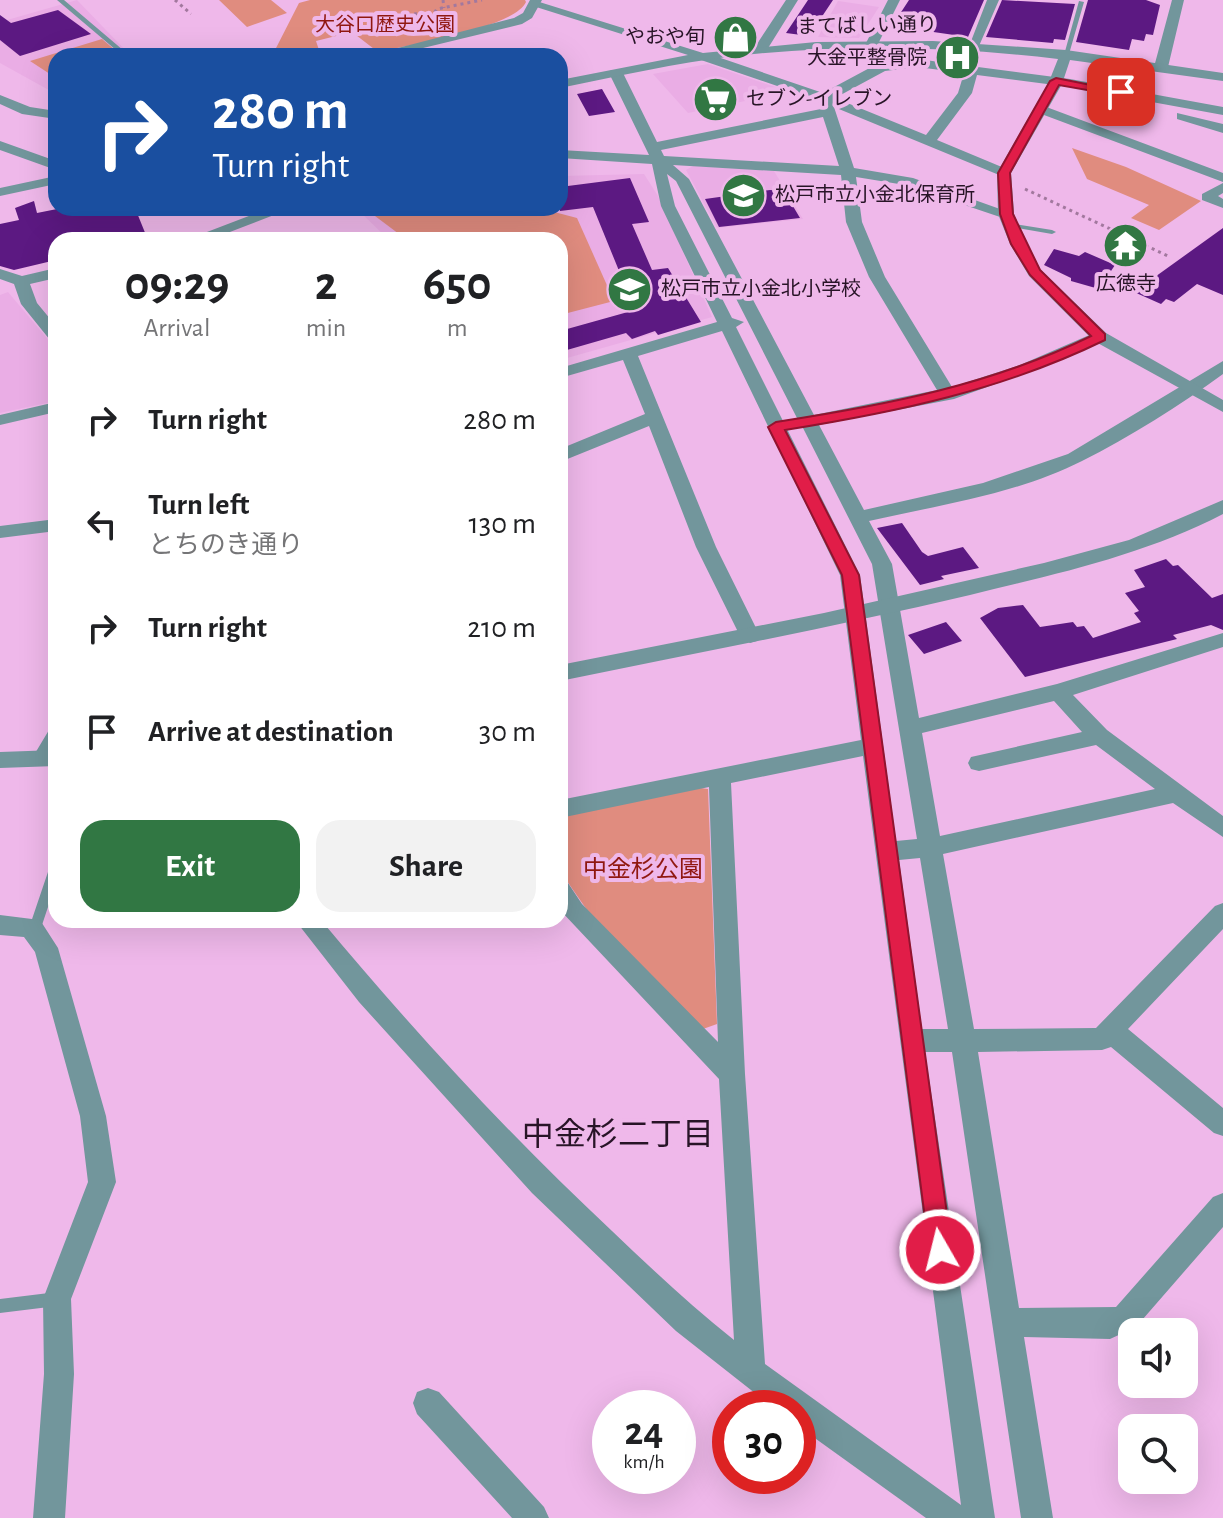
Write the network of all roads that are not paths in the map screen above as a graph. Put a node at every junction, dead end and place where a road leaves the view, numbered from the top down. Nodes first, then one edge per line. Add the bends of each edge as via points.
1 (60, 0) edge
2 (792, 0) edge
3 (894, 0) edge
4 (993, 0) edge
5 (1178, 0) edge
6 (537, 2) edge
7 (1081, 2) edge
8 (872, 43) junction
9 (973, 46) junction
10 (117, 48) edge
11 (408, 48) edge
12 (760, 50) junction
13 (1066, 54) junction
14 (706, 57) junction
15 (1161, 67) junction
16 (972, 70) junction
17 (616, 73) junction
18 (1223, 77) edge
19 (568, 82) edge
20 (1063, 82) junction
21 (0, 99) edge
22 (826, 105) junction
23 (1041, 109) junction
24 (1223, 111) edge
25 (48, 114) edge
26 (1223, 129) edge
27 (928, 142) junction
28 (0, 145) edge
29 (568, 154) edge
30 (656, 154) junction
31 (48, 163) edge
32 (848, 171) junction
33 (1008, 178) junction
34 (1223, 178) edge
35 (48, 182) edge
36 (1223, 187) edge
37 (0, 192) edge
38 (1223, 204) edge
39 (262, 216) edge
40 (1008, 220) junction
41 (216, 232) edge
42 (1052, 232) dead end
43 (0, 274) edge
44 (48, 275) edge
45 (21, 281) junction
46 (753, 319) junction
47 (724, 324) junction
48 (48, 327) edge
49 (1100, 337) junction
50 (629, 353) junction
51 (1223, 366) edge
52 (568, 371) edge
53 (1190, 390) junction
54 (948, 395) junction
55 (1223, 407) edge
56 (48, 409) edge
57 (654, 417) junction
58 (0, 420) edge
59 (808, 422) junction
60 (776, 427) junction
61 (568, 453) edge
62 (1223, 506) edge
63 (857, 518) junction
64 (48, 526) edge
65 (0, 532) edge
66 (889, 607) junction
67 (857, 615) junction
68 (750, 636) junction
69 (1223, 640) edge
70 (568, 671) edge
71 (1058, 692) junction
72 (910, 728) junction
73 (1099, 736) junction
74 (871, 746) junction
75 (47, 758) edge
76 (0, 760) edge
77 (979, 763) dead end
78 (720, 777) junction
79 (1173, 794) junction
80 (568, 807) edge
81 (1223, 828) edge
82 (928, 848) junction
83 (889, 851) junction
84 (48, 890) edge
85 (568, 902) edge
86 (1223, 913) edge
87 (0, 925) edge
88 (314, 928) edge
89 (34, 931) junction
90 (1110, 1030) junction
91 (963, 1040) junction
92 (911, 1041) junction
93 (732, 1074) junction
94 (1223, 1124) edge
95 (1223, 1206) edge
96 (57, 1299) junction
97 (0, 1306) edge
98 (1006, 1322) junction
99 (751, 1373) junction
100 (428, 1403) dead end
101 (49, 1518) edge
102 (533, 1518) edge
103 (953, 1518) edge
104 (979, 1518) edge
105 (1037, 1518) edge

1 - 10 lane
2 - 12 street
3 - 8 street
4 - 9 street
5 - 15 street
6 - 11 street via 528,15 499,27
6 - 14 street
7 - 13 lane
8 - 9 street, まてばしい通り
8 - 12 street, まてばしい通り
9 - 13 street, まてばしい通り
12 - 14 street, まてばしい通り
13 - 15 street, まてばしい通り
13 - 20 street
14 - 17 street, まてばしい通り
14 - 22 street
15 - 18 street, まてばしい通り
16 - 20 street
16 - 22 street via 900,63 849,82
16 - 27 street via 965,93
17 - 19 street, まてばしい通り
17 - 30 street
20 - 23 street
20 - 24 street
20 - 26 street
21 - 25 street
22 - 27 street
22 - 30 street
22 - 32 street
23 - 33 street
23 - 34 street
27 - 33 street
28 - 31 street
29 - 30 street
30 - 32 street
30 - 46 street via 682,179
30 - 47 street via 668,206
32 - 40 street via 908,181
32 - 54 street via 854,222 877,277
33 - 40 street
35 - 37 street
36 - 38 street via 1207,197
39 - 41 street
40 - 42 lane
40 - 49 street via 1035,273
43 - 45 street
44 - 45 street
45 - 48 street via 29,304
46 - 47 street
46 - 59 street
47 - 50 street
47 - 60 street
49 - 53 street
49 - 54 street via 1049,362
50 - 52 street
50 - 57 street
51 - 53 street
53 - 55 street
53 - 63 street via 1074,458 987,488
54 - 59 street
56 - 58 street
57 - 61 street
57 - 68 street via 706,547
59 - 60 street
59 - 63 street
60 - 67 street via 850,575
62 - 66 street via 1145,542
63 - 66 street via 882,564
64 - 65 street
66 - 67 street
66 - 72 street
67 - 68 street
67 - 74 street
68 - 70 street
69 - 71 street
71 - 72 street
71 - 73 street
72 - 82 street
73 - 77 street
73 - 79 street
74 - 78 street
74 - 83 street
75 - 76 street
78 - 80 street
78 - 93 street
79 - 81 street
79 - 82 street
82 - 83 street
82 - 91 street
83 - 92 street
84 - 89 lane
85 - 93 street
86 - 90 street
87 - 89 street
88 - 99 street via 542,1184 686,1321
89 - 96 street via 46,948 72,1034 93,1116 102,1182
90 - 91 street via 1102,1039
90 - 94 street
91 - 92 street
91 - 98 street
92 - 104 street
93 - 99 street
95 - 98 street via 1126,1317 1110,1324
96 - 97 lane
96 - 101 street via 59,1374
98 - 105 street
99 - 103 street
100 - 102 street

